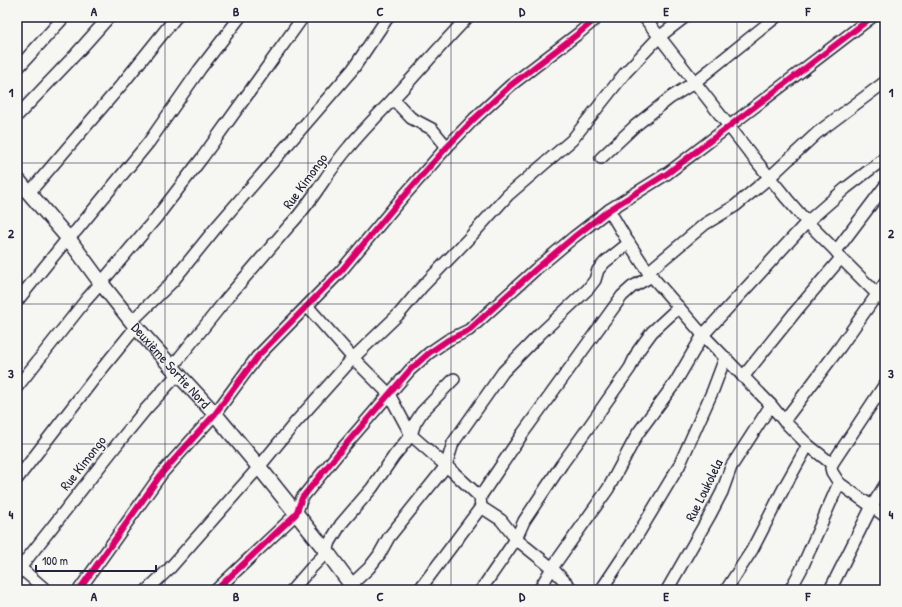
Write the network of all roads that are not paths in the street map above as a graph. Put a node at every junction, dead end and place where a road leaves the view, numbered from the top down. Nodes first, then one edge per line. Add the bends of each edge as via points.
1 (64, 17) edge
2 (109, 17) edge
3 (176, 17) edge
4 (240, 17) edge
5 (303, 17) edge
6 (388, 17) edge
7 (468, 17) edge
8 (598, 17) edge
9 (644, 17) edge
10 (684, 17) edge
11 (776, 17) edge
12 (872, 17) edge
13 (659, 37) junction
14 (17, 69) edge
15 (695, 82) junction
16 (885, 82) edge
17 (394, 99) junction
18 (17, 116) edge
19 (729, 127) junction
20 (447, 147) junction
21 (601, 158) dead end
22 (884, 160) edge
23 (770, 177) junction
24 (17, 179) edge
25 (885, 186) edge
26 (30, 193) junction
27 (609, 210) junction
28 (808, 222) junction
29 (68, 238) junction
30 (629, 244) junction
31 (839, 255) junction
32 (650, 274) junction
33 (102, 283) junction
34 (885, 283) edge
35 (881, 298) edge
36 (17, 301) edge
37 (307, 306) junction
38 (678, 307) junction
39 (134, 324) junction
40 (703, 336) junction
41 (353, 358) junction
42 (725, 358) junction
43 (175, 371) junction
44 (743, 377) junction
45 (454, 379) dead end
46 (885, 384) edge
47 (17, 387) edge
48 (389, 394) junction
49 (771, 405) junction
50 (215, 414) junction
51 (784, 421) junction
52 (411, 436) junction
53 (808, 445) junction
54 (832, 464) junction
55 (446, 466) junction
56 (260, 467) junction
57 (17, 479) edge
58 (839, 483) junction
59 (885, 485) edge
60 (480, 502) junction
61 (872, 506) junction
62 (296, 514) junction
63 (885, 516) edge
64 (516, 539) junction
65 (327, 552) junction
66 (552, 568) junction
67 (18, 569) edge
68 (353, 587) edge
69 (46, 590) edge
70 (79, 590) edge
71 (147, 590) edge
72 (216, 590) edge
73 (292, 590) edge
74 (419, 590) edge
75 (480, 590) edge
76 (539, 590) edge
77 (573, 590) edge
78 (602, 590) edge
79 (667, 590) edge
80 (726, 590) edge
81 (790, 590) edge
82 (830, 590) edge

1 - 14 street
2 - 18 street
3 - 26 street
4 - 29 street via 149,142
5 - 33 street via 202,158
6 - 39 street via 353,69
7 - 17 street, Rue Kimongo
8 - 20 street via 511,85
9 - 13 street
10 - 13 street
11 - 15 street
12 - 19 street
13 - 15 street
13 - 41 street via 625,73 572,140 508,194 400,313
15 - 19 street
15 - 21 street via 635,126
16 - 23 street via 817,133
17 - 20 street via 411,118 432,129
17 - 43 street, Rue Kimongo via 339,158 298,217 228,297
19 - 23 street
19 - 27 street via 668,173
20 - 37 street via 341,271
22 - 28 street via 846,188
23 - 28 street
23 - 32 street via 735,206 705,224
24 - 26 main road, Deuxième Sortie Nord
25 - 31 street
26 - 29 main road, Deuxième Sortie Nord
27 - 30 street
27 - 48 street via 536,269 469,330 429,353
28 - 31 street
28 - 40 street
29 - 33 main road, Deuxième Sortie Nord
29 - 36 street
30 - 32 street
30 - 55 street via 605,262 588,289 503,372 453,444
31 - 35 street
31 - 44 street
32 - 38 street
32 - 60 street via 622,296 523,433
33 - 39 main road, Deuxième Sortie Nord
33 - 47 street
34 - 35 street
35 - 51 street
37 - 41 street
37 - 50 street via 257,357
38 - 40 street
38 - 64 street via 652,332 638,351 630,368 524,521
39 - 43 main road, Deuxième Sortie Nord
39 - 57 street
40 - 42 street
40 - 66 street via 675,383 638,433 608,489
41 - 48 street
41 - 56 street
42 - 44 street
42 - 78 street via 679,466
43 - 50 main road, Deuxième Sortie Nord
43 - 67 street, Rue Kimongo
44 - 49 street
45 - 52 street via 422,412
46 - 54 street
48 - 52 street
48 - 62 street via 302,498
49 - 51 street
49 - 79 street, Rue Loukolela via 731,467 722,492
50 - 56 main road, Deuxième Sortie Nord
50 - 70 street via 163,472
51 - 53 street
52 - 55 street
52 - 65 street via 341,524
53 - 54 street
53 - 80 street via 752,550
54 - 58 street via 832,472
55 - 60 street
55 - 68 street
56 - 62 main road, Deuxième Sortie Nord
56 - 71 street via 170,568
58 - 61 street
58 - 81 street
59 - 61 street
60 - 64 street
60 - 74 street
61 - 63 street
61 - 82 street
62 - 65 main road, Deuxième Sortie Nord
62 - 72 street
64 - 66 street
64 - 75 street
65 - 68 main road, Deuxième Sortie Nord
65 - 73 street
66 - 76 street
66 - 77 street
67 - 69 street

